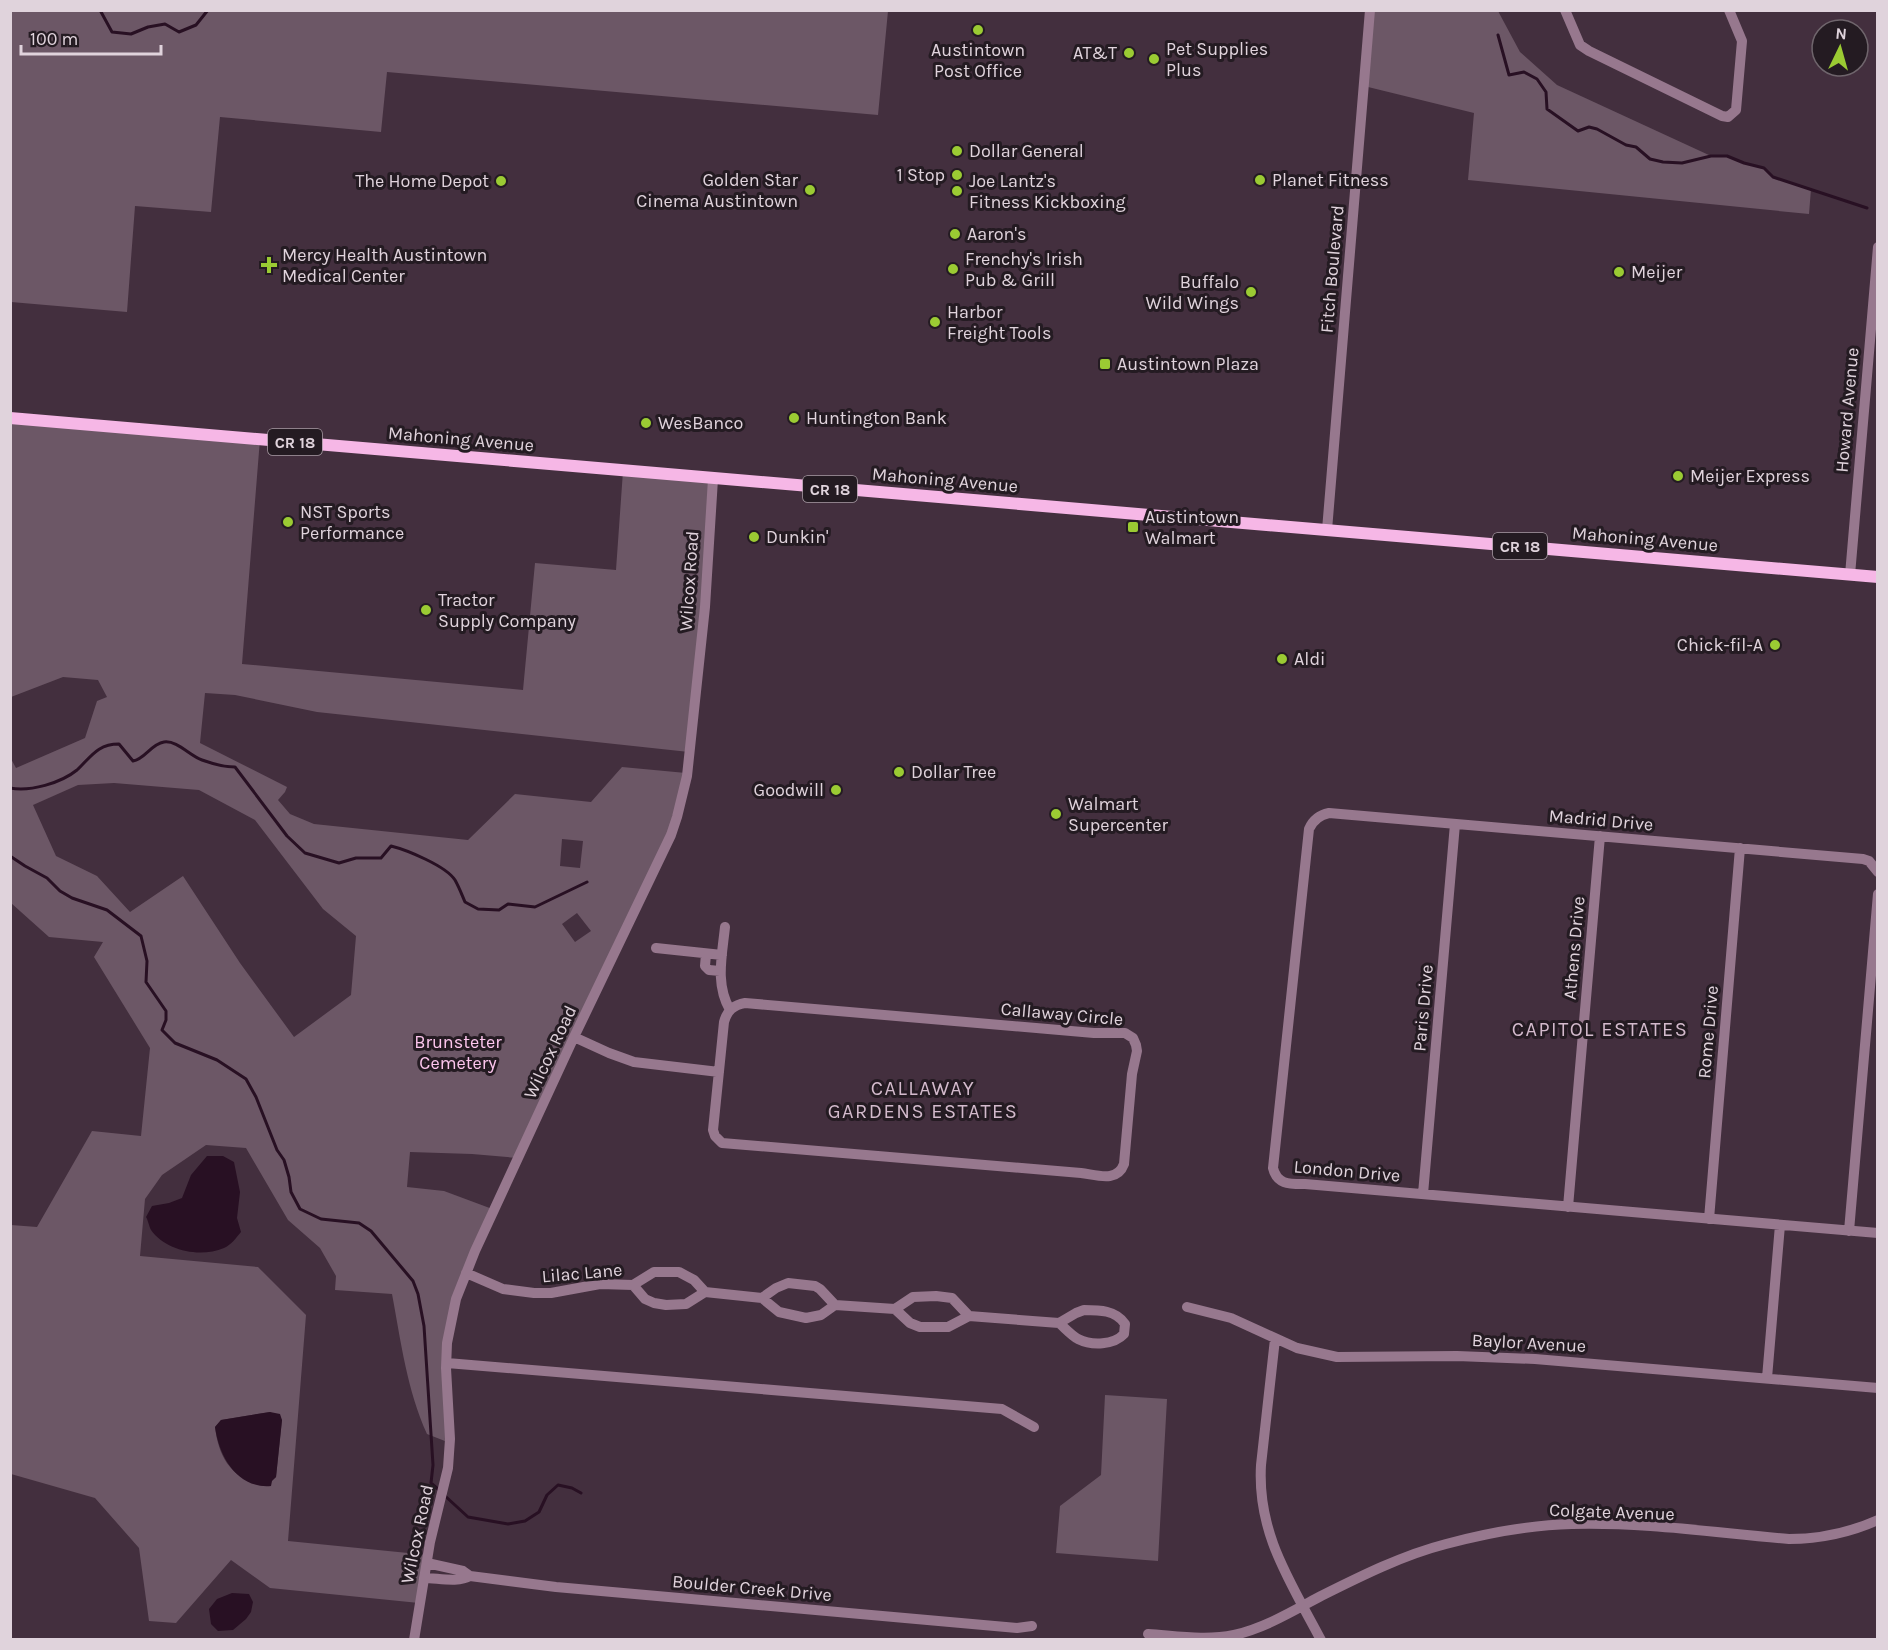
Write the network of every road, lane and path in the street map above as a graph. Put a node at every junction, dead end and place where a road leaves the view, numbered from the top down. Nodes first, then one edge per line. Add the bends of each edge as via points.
1 (1370, 10) edge
2 (1565, 10) edge
3 (1729, 10) edge
4 (1878, 247) edge
5 (1874, 331) edge
6 (10, 418) edge
7 (713, 479) junction
8 (1327, 530) junction
9 (1850, 575) junction
10 (1878, 577) edge
11 (1317, 818) joint
12 (1455, 824) junction
13 (1600, 836) junction
14 (1740, 848) junction
15 (1878, 872) edge
16 (1878, 894) edge
17 (725, 927) dead end
18 (656, 948) dead end
19 (706, 954) junction
20 (722, 955) junction
21 (720, 971) junction
22 (730, 1010) junction
23 (574, 1037) junction
24 (719, 1072) junction
25 (1423, 1194) junction
26 (1568, 1207) junction
27 (1708, 1219) junction
28 (1780, 1226) junction
29 (1849, 1231) junction
30 (1878, 1233) edge
31 (466, 1273) junction
32 (633, 1285) junction
33 (705, 1292) junction
34 (762, 1298) junction
35 (836, 1305) junction
36 (1187, 1307) dead end
37 (895, 1309) junction
38 (969, 1316) junction
39 (1059, 1323) junction
40 (1275, 1339) junction
41 (447, 1363) junction
42 (1767, 1378) junction
43 (1878, 1388) edge
44 (1034, 1427) dead end
45 (1878, 1520) edge
46 (427, 1563) junction
47 (470, 1576) junction
48 (424, 1578) junction
49 (1303, 1606) junction
50 (1032, 1626) dead end
51 (1148, 1634) dead end
52 (414, 1640) edge
53 (1321, 1640) edge

1 - 8 street, Fitch Boulevard
2 - 3 street via 1580,45 1589,51 1728,117 1736,110 1742,41
4 - 5 street, Howard Avenue
5 - 9 street, Howard Avenue
6 - 7 main road, Mahoning Avenue / CR 18
7 - 8 main road, Mahoning Avenue / CR 18
7 - 23 street, Wilcox Road via 705,607 683,796 671,835
8 - 9 main road, Mahoning Avenue / CR 18
9 - 10 main road, Mahoning Avenue / CR 18
11 - 12 street, Madrid Drive via 1329,813
11 - 25 street, London Drive via 1309,829 1274,1173 1287,1184
12 - 13 street, Madrid Drive
12 - 25 street, Paris Drive
13 - 14 street, Madrid Drive
13 - 26 street, Athens Drive
14 - 15 street, Madrid Drive via 1863,859
14 - 27 street, Rome Drive
16 - 29 street
17 - 20 street
18 - 19 street
19 - 20 street
19 - 21 street via 705,966
20 - 21 street
21 - 22 street via 724,1000
22 - 24 street, Callaway Circle via 724,1022
22 - 24 street, Callaway Circle via 745,1003 1125,1033 1133,1038 1137,1051 1124,1164 1120,1172 1109,1177 727,1144 713,1130
23 - 24 street via 634,1062
23 - 31 street, Wilcox Road
25 - 26 street, London Drive
26 - 27 street, London Drive
27 - 28 street, London Drive
28 - 29 street, London Drive
28 - 42 street
29 - 30 street, London Drive
31 - 32 street, Lilac Lane via 503,1289 534,1293 600,1284
31 - 41 street, Wilcox Road via 450,1323
32 - 33 street, Lilac Lane via 645,1299 666,1305 686,1304
32 - 33 street, Lilac Lane via 654,1272 679,1272
33 - 34 street
34 - 35 street via 779,1312 806,1318 821,1315
34 - 35 street via 788,1283 815,1286
35 - 37 street
36 - 40 street, Baylor Avenue via 1231,1318
37 - 38 street via 920,1327 948,1327
37 - 38 street via 914,1297 936,1296 952,1298
38 - 39 street
39 - 39 street via 1078,1339 1099,1343 1115,1341 1126,1329 1118,1315 1091,1310
40 - 42 street, Baylor Avenue via 1337,1357 1535,1359
40 - 49 street via 1261,1498 1272,1545
41 - 44 street via 1002,1409
41 - 46 street, Wilcox Road via 448,1468
42 - 43 street, Baylor Avenue
45 - 49 street, Colgate Avenue via 1844,1533 1804,1539 1601,1524 1500,1532 1402,1558
46 - 47 street, Boulder Creek Drive
46 - 48 street, Wilcox Road
47 - 48 street, Boulder Creek Drive
47 - 50 street, Boulder Creek Drive via 556,1587 1017,1628
48 - 52 street, Wilcox Road
49 - 51 street, Colgate Avenue via 1232,1635 1201,1638
49 - 53 street

